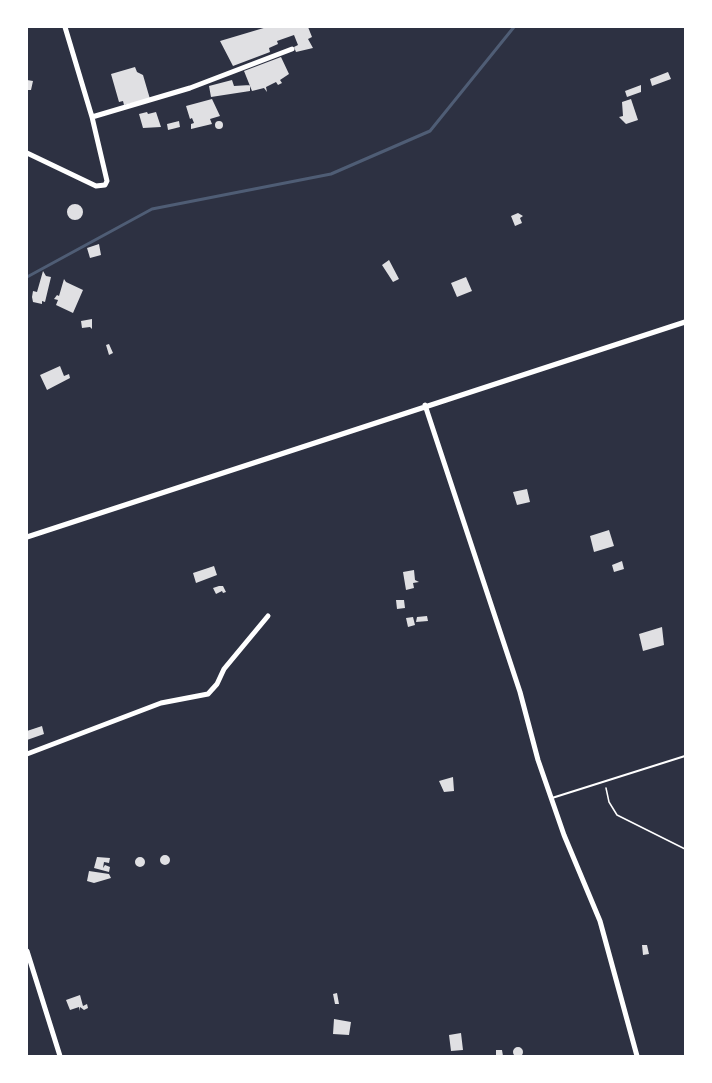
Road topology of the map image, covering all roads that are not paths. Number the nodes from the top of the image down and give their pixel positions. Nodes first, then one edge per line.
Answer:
1 (65, 27) edge
2 (292, 48) dead end
3 (92, 117) junction
4 (27, 153) edge
5 (685, 322) edge
6 (425, 405) junction
7 (27, 537) edge
8 (268, 616) dead end
9 (27, 754) edge
10 (685, 756) edge
11 (552, 798) junction
12 (27, 951) edge
13 (60, 1056) edge
14 (637, 1056) edge

1 - 3 street
2 - 3 street
3 - 4 street
5 - 6 street
6 - 7 street
6 - 11 street
8 - 9 street
10 - 11 lane
11 - 14 street
12 - 13 street

